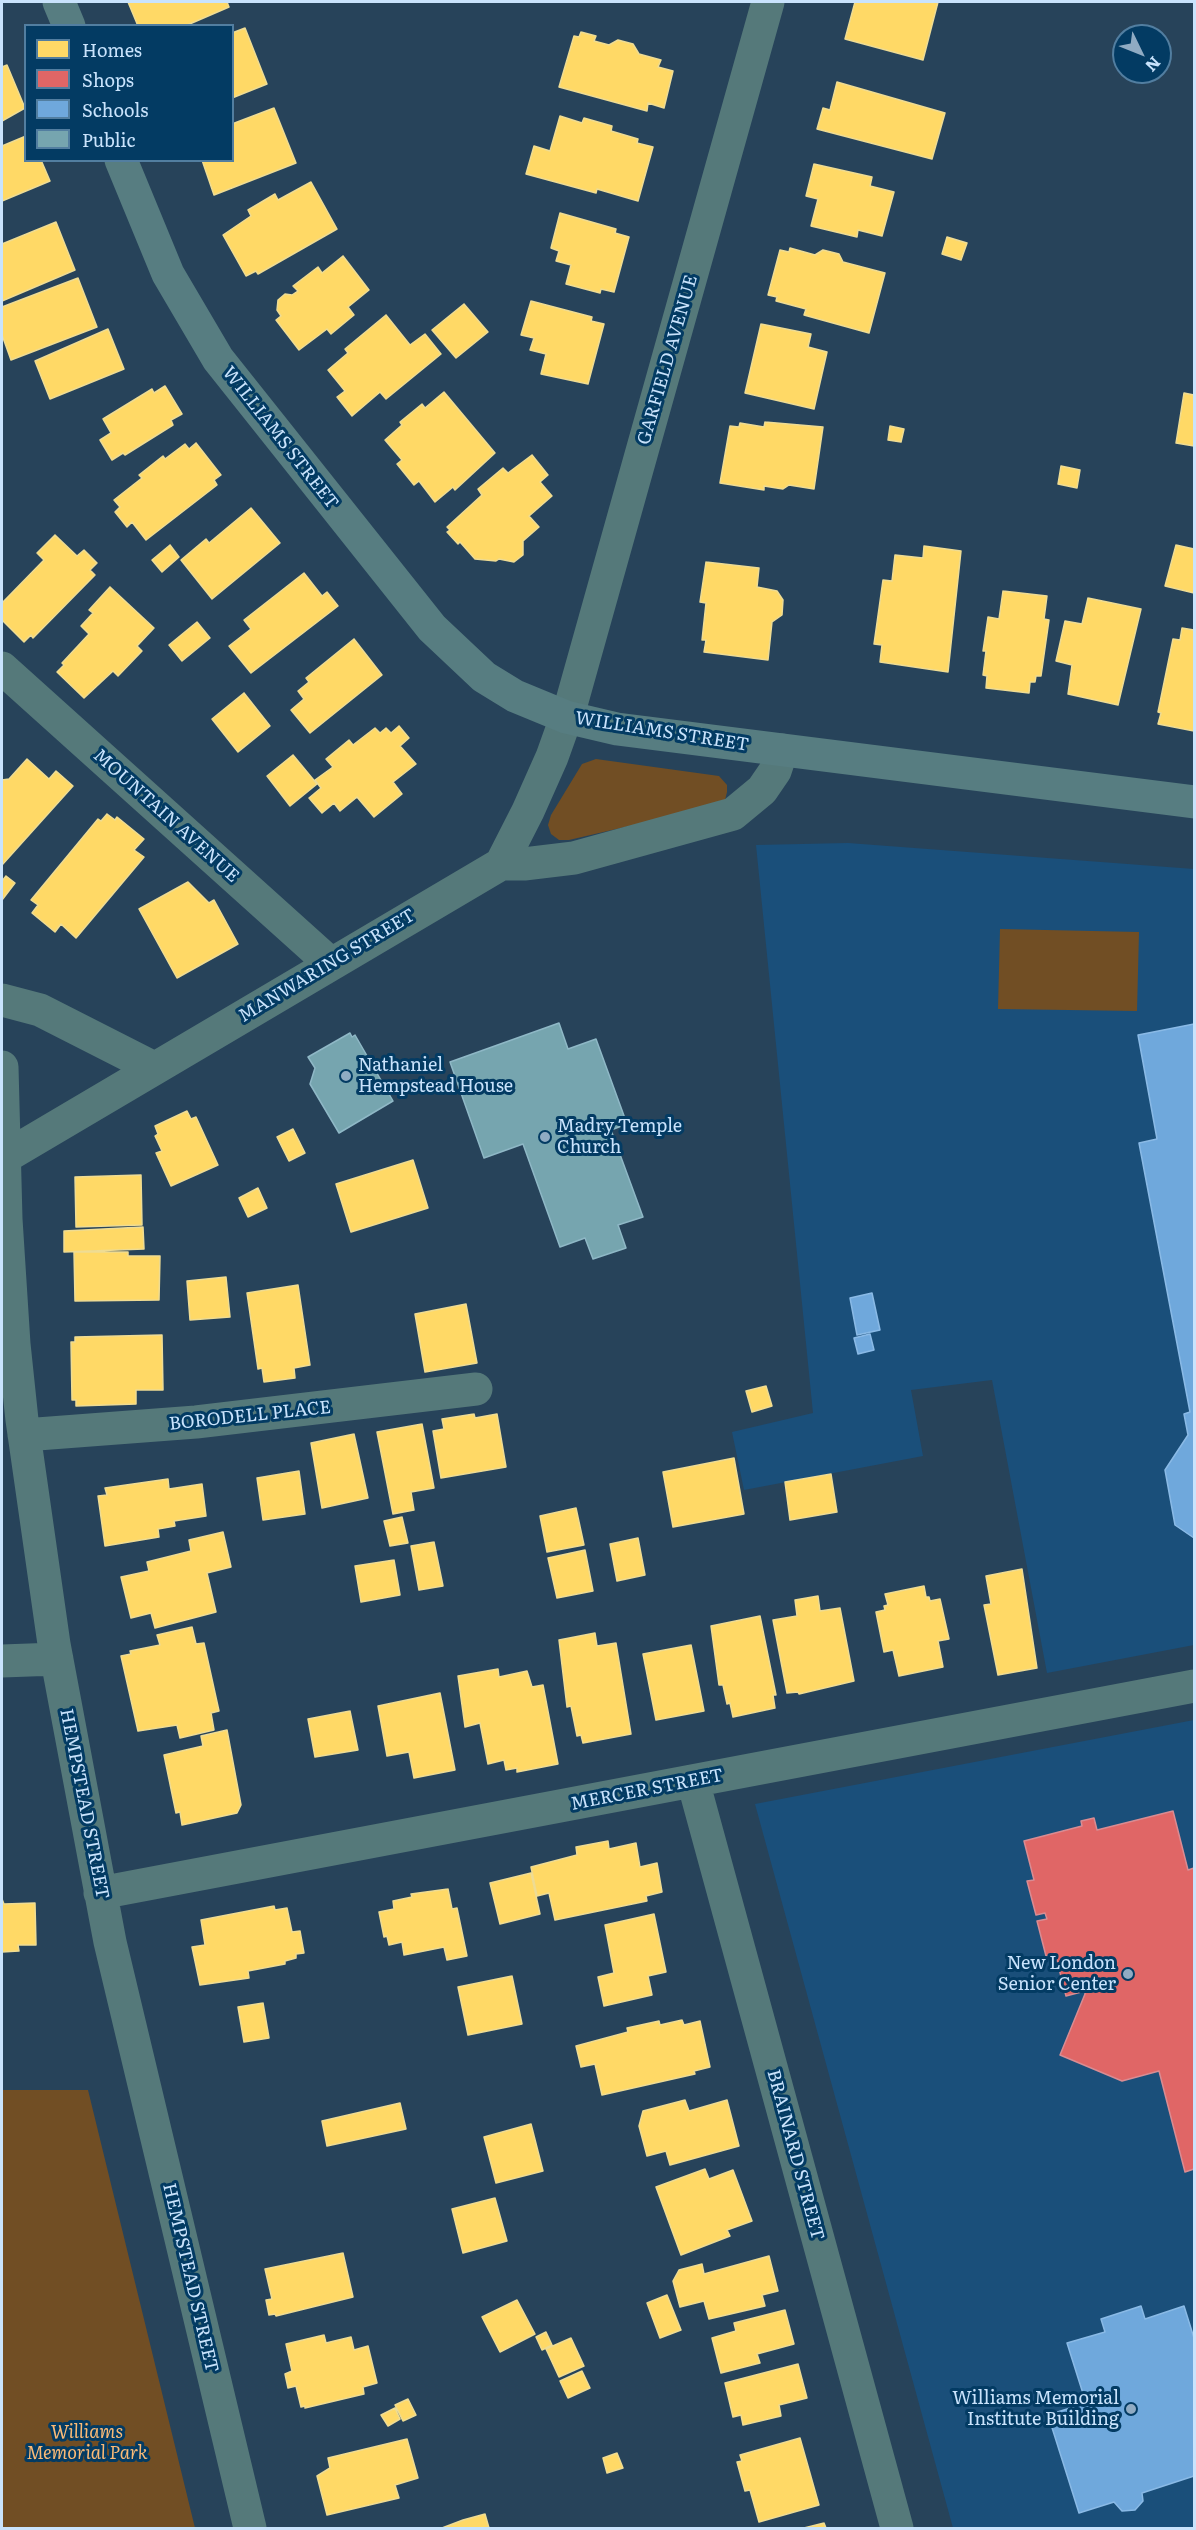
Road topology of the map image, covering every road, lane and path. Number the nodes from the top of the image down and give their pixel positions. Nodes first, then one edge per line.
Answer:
1 (59, 2) edge
2 (768, 2) edge
3 (68, 24) edge
4 (122, 162) edge
5 (2, 668) edge
6 (566, 717) junction
7 (782, 750) junction
8 (1194, 802) edge
9 (501, 864) junction
10 (331, 964) junction
11 (2, 1000) edge
12 (2, 1067) edge
13 (154, 1068) junction
14 (5, 1156) junction
15 (476, 1389) dead end
16 (24, 1435) junction
17 (57, 1659) junction
18 (2, 1661) edge
19 (1194, 1686) edge
20 (693, 1781) junction
21 (100, 1893) junction
22 (250, 2529) edge
23 (897, 2529) edge

1 - 3 street
2 - 6 street, GARFIELD AVENUE
4 - 6 street, WILLIAMS STREET
5 - 10 street, MOUNTAIN AVENUE
6 - 7 street, WILLIAMS STREET
6 - 9 street
7 - 8 street, WILLIAMS STREET
7 - 9 street, MANWARING STREET
9 - 10 street, MANWARING STREET
10 - 13 street, MANWARING STREET
11 - 13 street
12 - 14 street, HEMPSTEAD STREET
13 - 14 street, MANWARING STREET
14 - 16 street, HEMPSTEAD STREET
15 - 16 street, BORODELL PLACE
16 - 17 street, HEMPSTEAD STREET
17 - 18 street
17 - 21 street, HEMPSTEAD STREET
19 - 20 street, MERCER STREET
20 - 21 street, MERCER STREET
20 - 23 street, BRAINARD STREET
21 - 22 street, HEMPSTEAD STREET

